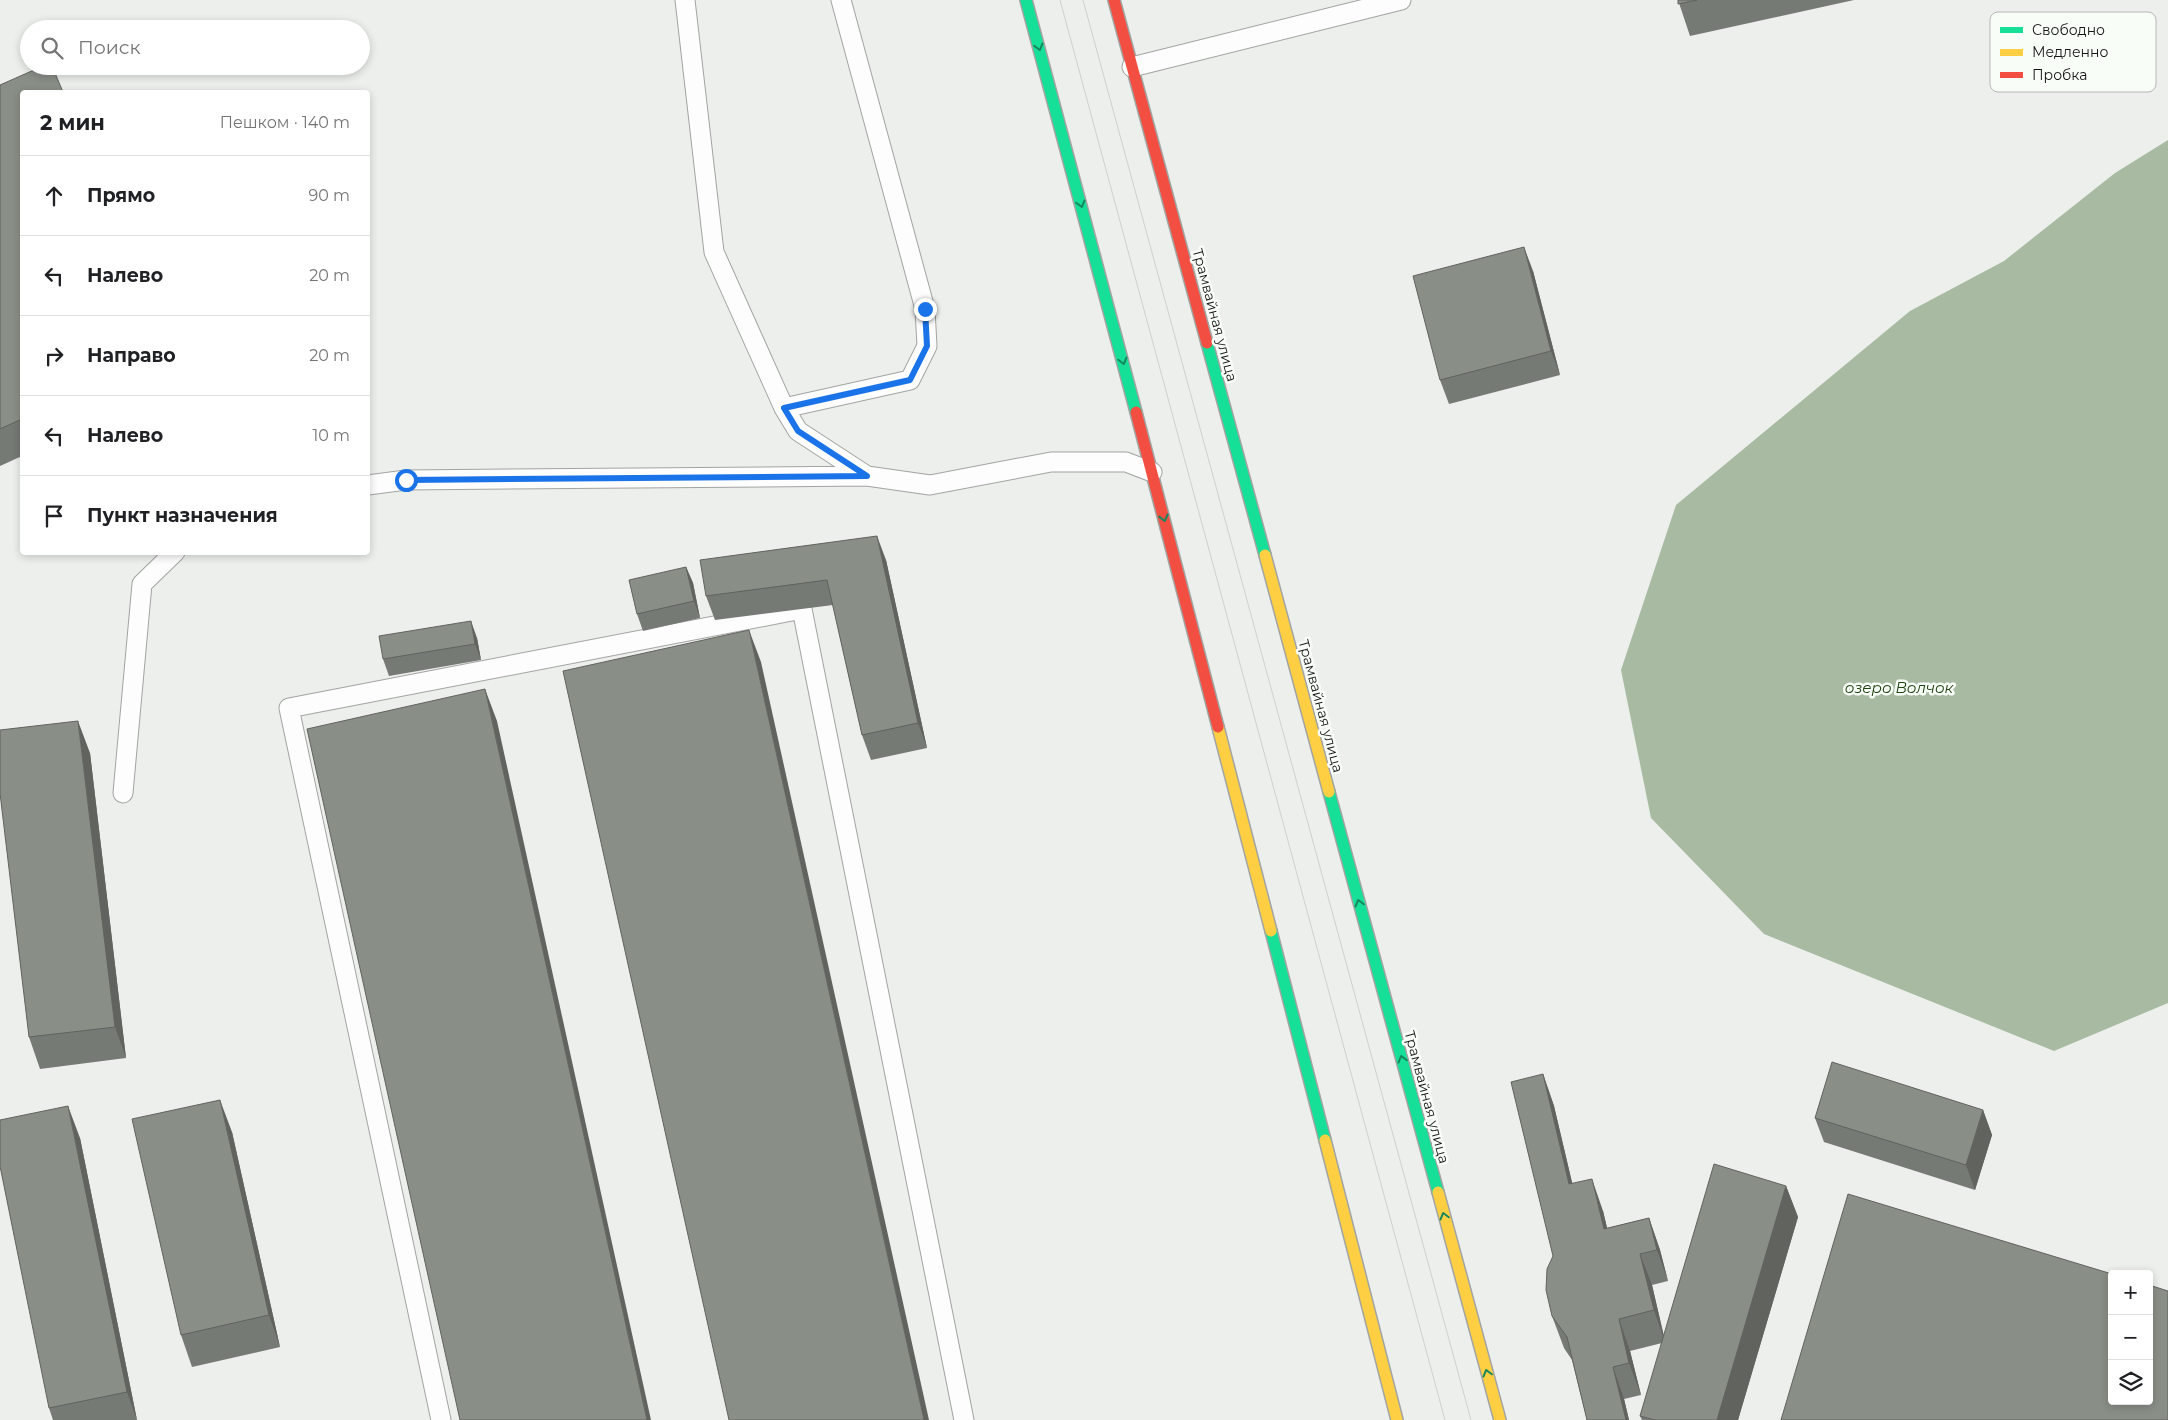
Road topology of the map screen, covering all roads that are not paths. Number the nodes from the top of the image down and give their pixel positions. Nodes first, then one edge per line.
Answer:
1 (685, 0) edge
2 (841, 0) edge
3 (1026, 0) edge
4 (1114, 0) edge
5 (1401, 0) edge
6 (1132, 67) junction
7 (784, 408) junction
8 (1152, 472) junction
9 (867, 476) junction
10 (370, 485) edge
11 (172, 555) edge
12 (123, 793) dead end
13 (441, 1420) edge
14 (964, 1420) edge
15 (1397, 1420) edge
16 (1500, 1420) edge

1 - 7 lane
2 - 7 lane
3 -> 8 main road
4 - 6 main road, Трамвайная улица
5 - 6 lane
16 -> 6 main road, Трамвайная улица
7 - 9 lane
8 - 9 lane
8 -> 15 main road
9 - 10 lane
11 - 12 lane
13 - 14 lane

